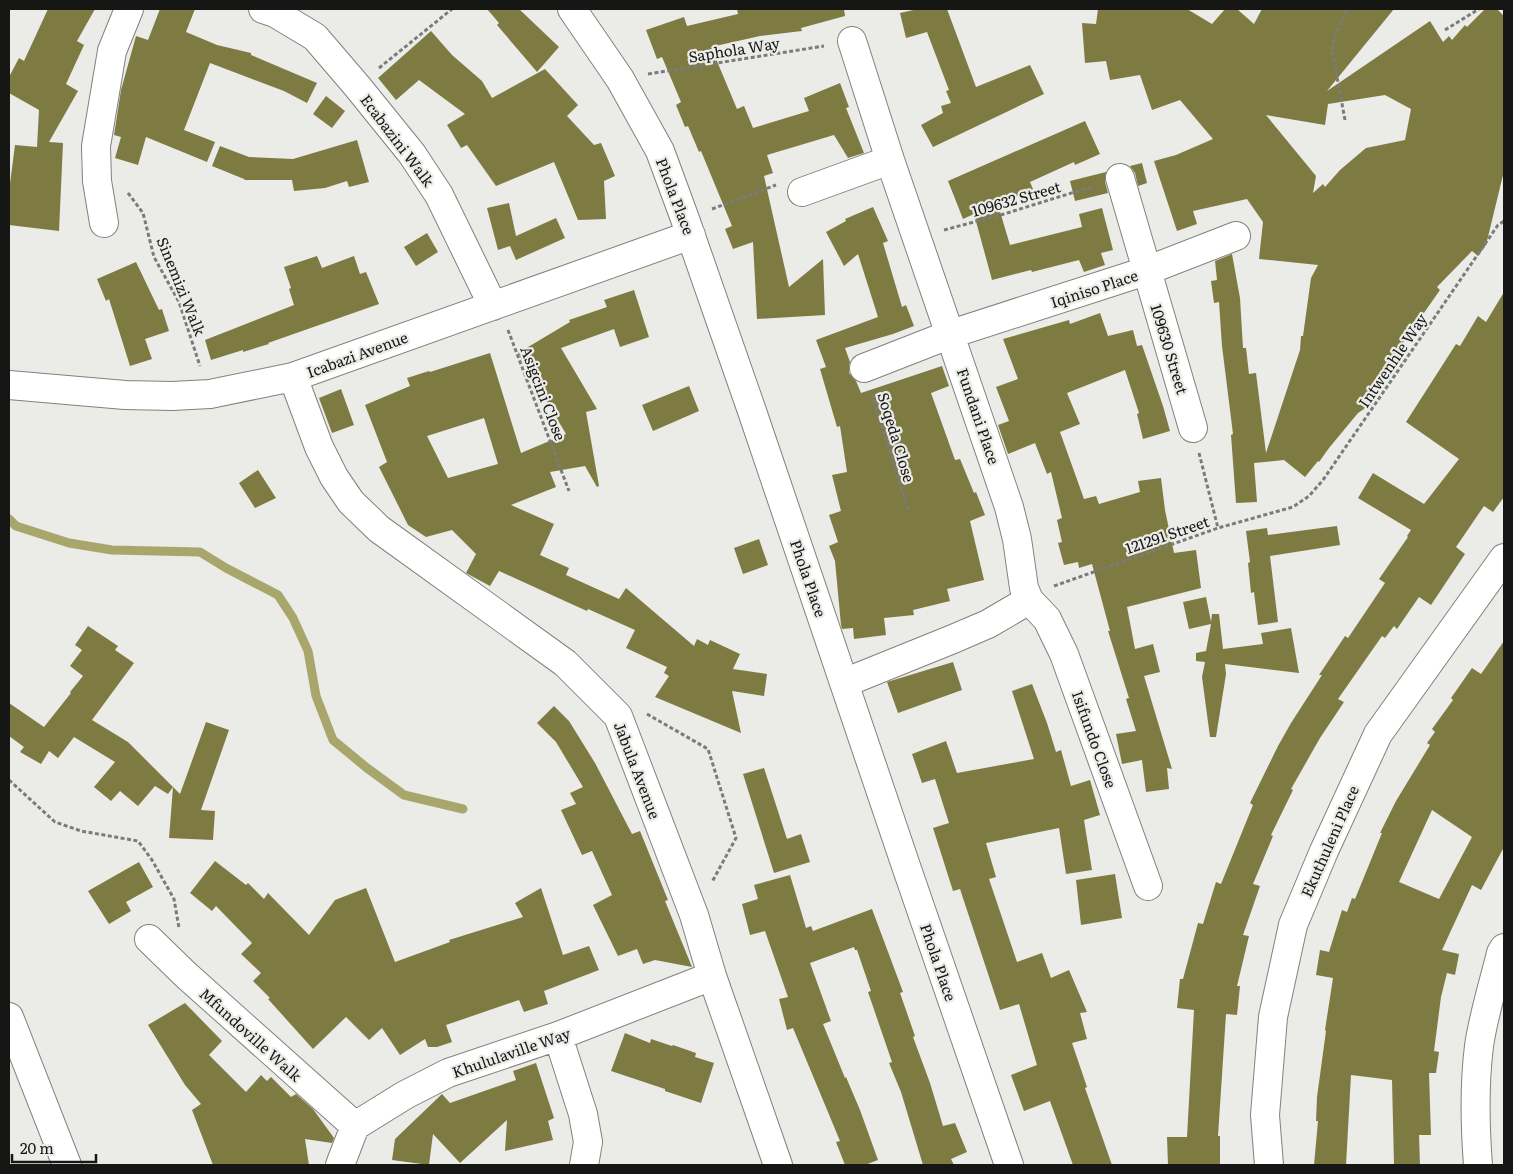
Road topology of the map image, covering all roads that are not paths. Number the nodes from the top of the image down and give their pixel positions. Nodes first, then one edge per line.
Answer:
1 (128, 9) edge
2 (263, 9) edge
3 (572, 9) edge
4 (852, 41) road end
5 (890, 160) junction
6 (1120, 178) road end
7 (802, 192) road end
8 (104, 223) dead end
9 (688, 227) junction
10 (1236, 236) dead end
11 (1146, 271) junction
12 (493, 306) junction
13 (951, 334) junction
14 (864, 368) road end
15 (293, 377) junction
16 (9, 385) edge
17 (1193, 428) road end
18 (1504, 558) edge
19 (1039, 594) junction
20 (844, 683) junction
21 (1148, 886) dead end
22 (149, 939) dead end
23 (1504, 948) edge
24 (712, 976) junction
25 (9, 1017) edge
26 (558, 1036) junction
27 (355, 1126) junction
28 (67, 1165) edge
29 (340, 1165) edge
30 (584, 1165) edge
31 (778, 1165) edge
32 (1009, 1165) edge
33 (1269, 1165) edge
34 (1478, 1165) edge

1 - 8 street
2 - 12 street, Ecabazini Walk
3 - 9 street, Phola Place
4 - 5 street, Fundani Place
5 - 7 street
5 - 13 street, Fundani Place
6 - 11 street, 109630 Street
9 - 12 street, Icabazi Avenue
9 - 20 street, Phola Place
10 - 11 street, Iqiniso Place
11 - 13 street, Iqiniso Place
11 - 17 street, 109630 Street
12 - 15 street, Icabazi Avenue
13 - 14 street, Iqiniso Place
13 - 19 street, Fundani Place
15 - 16 street, Icabazi Avenue
15 - 24 street, Jabula Avenue
18 - 33 street, Ekuthuleni Place
19 - 20 street
19 - 21 street, Isifundo Close
20 - 32 street, Phola Place
22 - 27 street, Mfundoville Walk
23 - 34 street
24 - 26 street, Khululaville Way
24 - 31 street, Jabula Avenue
25 - 28 street
26 - 27 street, Khululaville Way
26 - 30 street
27 - 29 street

